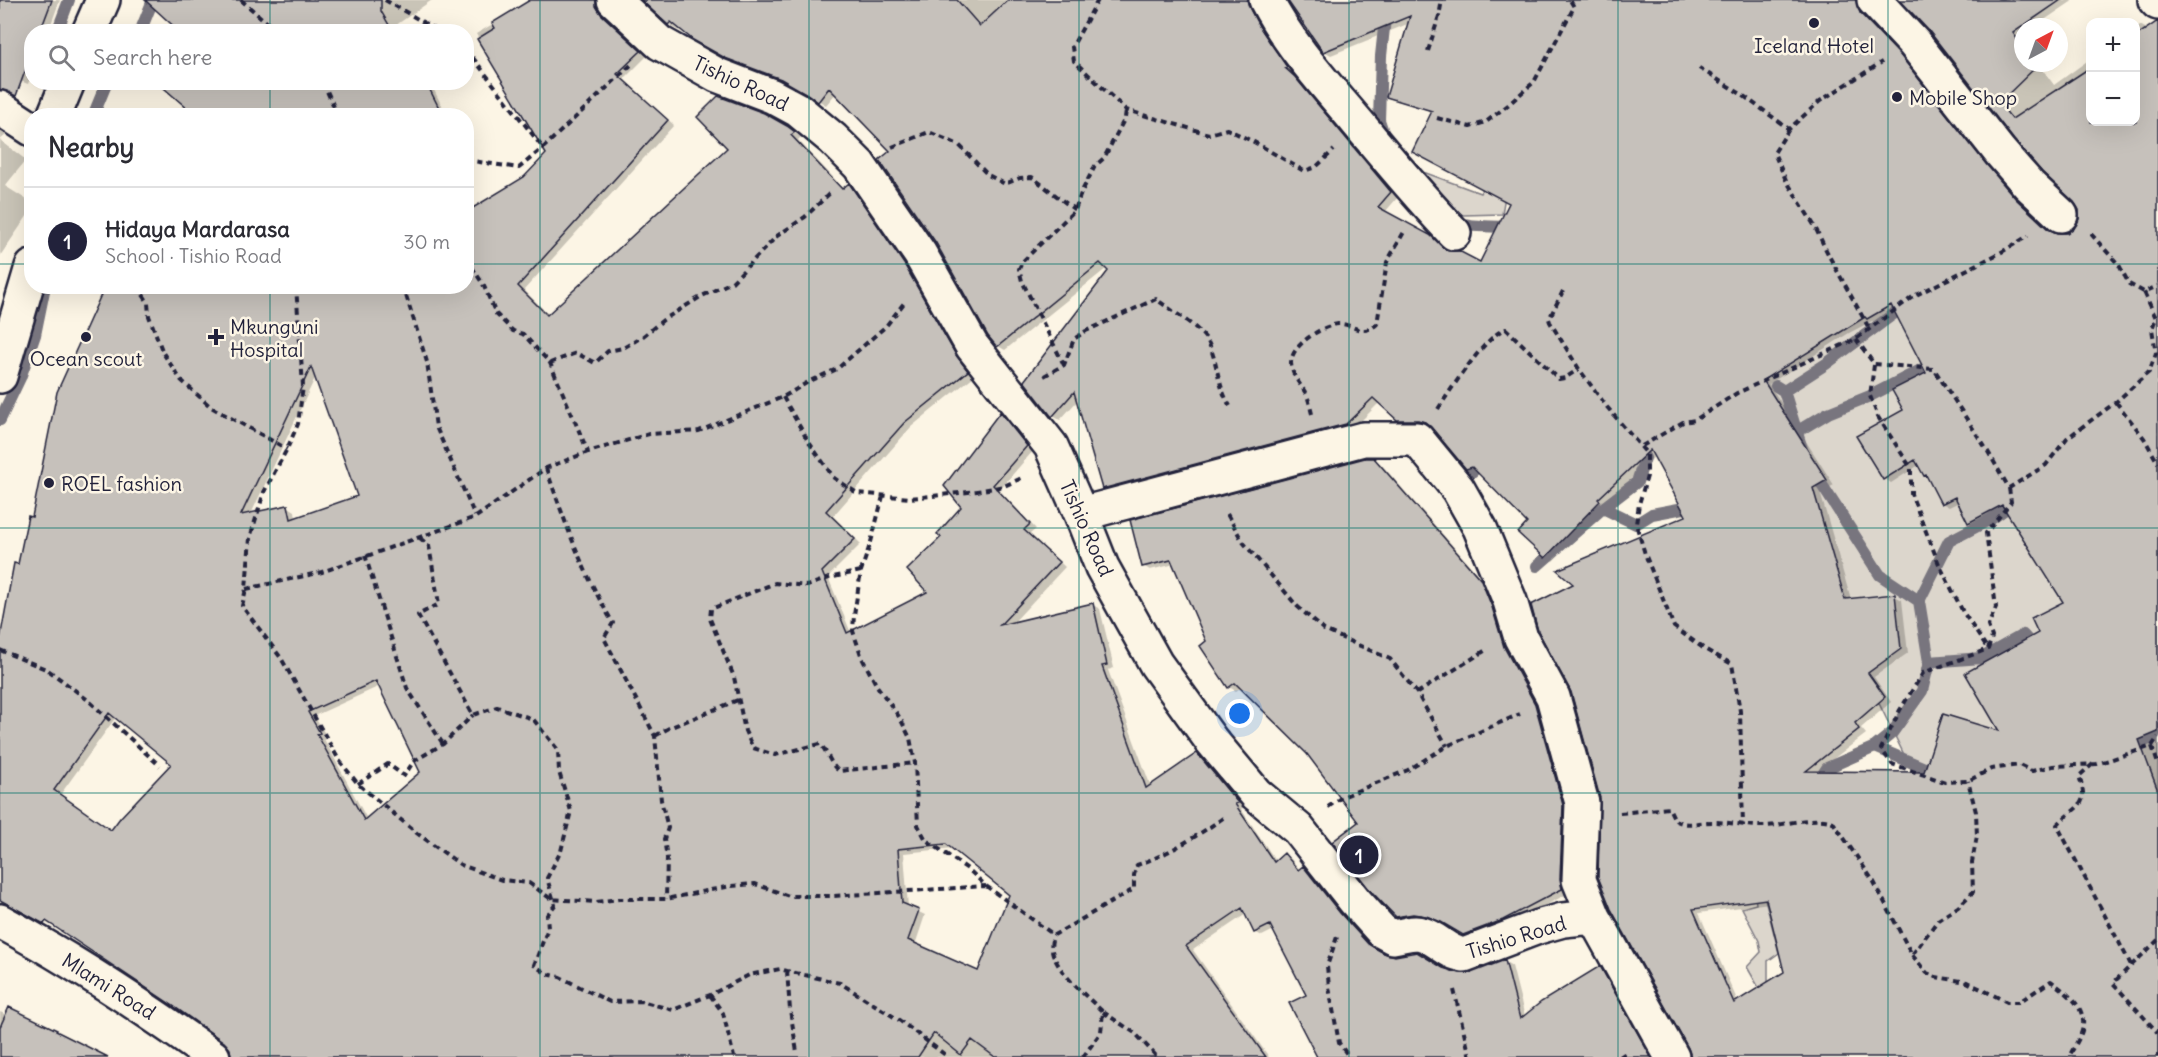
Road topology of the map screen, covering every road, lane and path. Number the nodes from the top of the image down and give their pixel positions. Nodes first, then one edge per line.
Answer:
1 (103, 0) edge
2 (241, 0) edge
3 (385, 0) edge
4 (614, 0) edge
5 (1098, 0) edge
6 (1266, 0) edge
7 (1442, 0) edge
8 (1570, 0) edge
9 (1874, 0) edge
10 (92, 24) edge
11 (269, 24) edge
12 (426, 24) edge
13 (660, 43) junction
14 (1914, 43) junction
15 (1428, 51) dead end
16 (474, 59) edge
17 (1699, 68) dead end
18 (65, 90) edge
19 (327, 90) edge
20 (0, 108) edge
21 (57, 108) edge
22 (334, 108) edge
23 (1126, 110) junction
24 (1437, 118) dead end
25 (24, 124) edge
26 (1360, 125) junction
27 (1789, 129) junction
28 (543, 148) junction
29 (474, 161) edge
30 (859, 165) junction
31 (1422, 200) junction
32 (1075, 210) junction
33 (2061, 215) junction
34 (1454, 233) dead end
35 (474, 270) edge
36 (930, 272) junction
37 (2158, 286) edge
38 (1563, 291) dead end
39 (2144, 292) junction
40 (24, 294) edge
41 (142, 294) edge
42 (297, 294) edge
43 (406, 294) edge
44 (1870, 330) junction
45 (1856, 339) junction
46 (550, 363) junction
47 (1874, 364) junction
48 (1064, 365) junction
49 (1579, 369) junction
50 (0, 376) edge
51 (1008, 393) junction
52 (783, 397) junction
53 (2116, 402) junction
54 (1230, 406) dead end
55 (1417, 439) junction
56 (1051, 446) junction
57 (1642, 446) junction
58 (287, 449) junction
59 (1321, 450) junction
60 (588, 452) junction
61 (2158, 463) edge
62 (546, 468) junction
63 (1208, 479) junction
64 (2009, 488) junction
65 (882, 495) junction
66 (1081, 514) junction
67 (476, 516) junction
68 (420, 538) junction
69 (365, 555) junction
70 (861, 571) junction
71 (246, 589) junction
72 (1521, 638) junction
73 (1988, 649) junction
74 (0, 650) edge
75 (1417, 693) junction
76 (1552, 697) junction
77 (738, 700) junction
78 (473, 715) junction
79 (655, 736) junction
80 (2158, 737) edge
81 (443, 744) junction
82 (1447, 746) junction
83 (2152, 746) junction
84 (915, 763) junction
85 (2093, 764) junction
86 (2158, 764) edge
87 (160, 766) dead end
88 (1968, 781) junction
89 (358, 784) junction
90 (1256, 794) junction
91 (1582, 802) junction
92 (1743, 826) junction
93 (1298, 830) junction
94 (986, 886) junction
95 (551, 899) junction
96 (666, 899) junction
97 (1355, 902) junction
98 (1594, 917) junction
99 (0, 921) edge
100 (1054, 935) junction
101 (2158, 940) edge
102 (1455, 954) junction
103 (1912, 955) junction
104 (2132, 965) junction
105 (787, 970) junction
106 (710, 995) junction
107 (1103, 1012) junction
108 (2158, 1033) edge
109 (797, 1052) dead end
110 (213, 1057) edge
111 (734, 1057) edge
112 (948, 1057) edge
113 (1083, 1057) edge
114 (1157, 1057) edge
115 (1349, 1057) edge
116 (1470, 1057) edge
117 (1672, 1057) edge
118 (2069, 1057) edge

1 - 10 street
2 - 11 path
3 - 12 path
4 - 13 street, Tishio Road
5 - 23 path
6 - 26 street
7 - 15 path
8 - 24 path
9 - 14 street
13 - 28 path
13 - 30 street, Tishio Road
14 - 27 path
14 - 33 street
16 - 28 path
17 - 27 path
18 - 21 street
19 - 22 path
20 - 25 street
23 - 26 path
23 - 32 path
26 - 31 street
27 - 44 path
28 - 29 path
30 - 32 path
30 - 36 street, Tishio Road
30 - 46 path
31 - 34 street
31 - 59 path
32 - 48 path
33 - 39 path
33 - 44 path
35 - 46 path
36 - 51 street, Tishio Road
36 - 52 path
37 - 39 path
38 - 49 path
39 - 53 path
40 - 50 street
41 - 58 path
42 - 58 path
43 - 67 path
44 - 45 path
45 - 47 path
45 - 57 path
46 - 60 path
47 - 64 path
47 - 73 path
48 - 51 path
48 - 54 path
49 - 55 path
49 - 57 path
51 - 56 street, Tishio Road
52 - 60 path
52 - 65 path
53 - 61 path
53 - 64 path
55 - 59 street
55 - 72 street
56 - 65 path
56 - 66 street, Tishio Road
57 - 92 path
58 - 71 path
59 - 63 street
60 - 62 path
62 - 67 path
62 - 79 path
63 - 66 street
63 - 75 path
64 - 73 path
65 - 70 path
66 - 90 street, Tishio Road
67 - 68 path
68 - 69 path
68 - 78 path
69 - 71 path
69 - 81 path
70 - 77 path
70 - 84 path
71 - 89 path
72 - 75 path
72 - 76 street
73 - 88 path
74 - 87 path
75 - 82 path
76 - 82 path
76 - 91 street
77 - 79 path
77 - 84 path
78 - 81 path
78 - 95 path
79 - 96 path
80 - 83 path
81 - 89 path
82 - 93 path
83 - 85 path
83 - 86 path
84 - 94 path
85 - 88 path
85 - 104 path
88 - 103 path
89 - 95 path
90 - 93 street, Tishio Road
90 - 100 path
91 - 92 path
91 - 98 street
92 - 103 path
93 - 97 street, Tishio Road
94 - 96 path
94 - 100 path
95 - 96 path
95 - 106 path
97 - 102 street, Tishio Road
97 - 115 path
98 - 102 street, Tishio Road
98 - 117 street
99 - 110 street, Mlami Road
100 - 107 path
101 - 104 path
102 - 116 path
103 - 118 path
104 - 108 path
105 - 106 path
105 - 109 path
105 - 112 path
106 - 111 path
107 - 113 path
107 - 114 path

